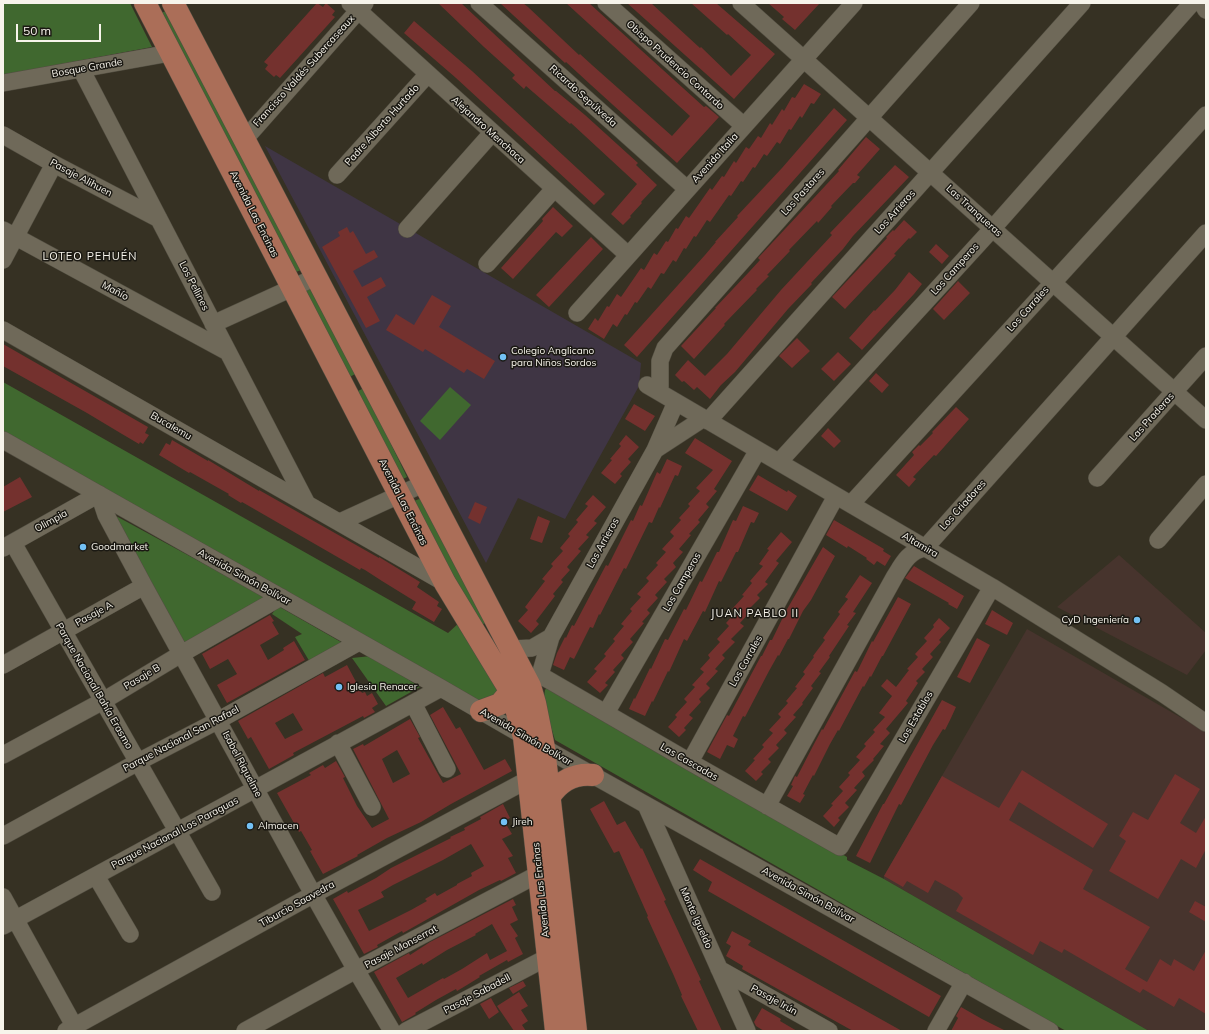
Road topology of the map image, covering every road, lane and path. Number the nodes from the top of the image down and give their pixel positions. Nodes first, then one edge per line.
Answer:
1 (145, 3) edge
2 (173, 3) edge
3 (479, 3) edge
4 (606, 3) edge
5 (741, 3) edge
6 (854, 3) edge
7 (971, 3) edge
8 (1082, 3) edge
9 (1192, 3) edge
10 (1202, 3) edge
11 (358, 6) edge
12 (1206, 10) edge
13 (170, 53) junction
14 (804, 59) junction
15 (81, 69) junction
16 (427, 74) junction
17 (3, 83) edge
18 (1206, 114) edge
19 (869, 118) junction
20 (744, 126) junction
21 (492, 133) junction
22 (3, 134) edge
23 (244, 140) junction
24 (54, 164) junction
25 (930, 173) junction
26 (337, 175) dead end
27 (554, 189) junction
28 (687, 189) junction
29 (159, 219) junction
30 (992, 228) junction
31 (407, 229) dead end
32 (9, 233) edge
33 (1206, 233) edge
34 (628, 255) junction
35 (3, 260) edge
36 (487, 264) dead end
37 (316, 277) junction
38 (1053, 282) junction
39 (292, 288) junction
40 (577, 313) dead end
41 (214, 324) junction
42 (3, 330) edge
43 (1113, 336) junction
44 (228, 352) junction
45 (1206, 356) edge
46 (654, 389) joint
47 (1174, 392) junction
48 (676, 402) junction
49 (706, 419) junction
50 (1206, 420) edge
51 (3, 440) edge
52 (655, 450) junction
53 (758, 450) junction
54 (779, 462) junction
55 (1098, 478) dead end
56 (424, 484) junction
57 (1206, 484) edge
58 (99, 494) junction
59 (400, 495) junction
60 (836, 496) junction
61 (307, 504) junction
62 (851, 504) junction
63 (340, 522) junction
64 (1158, 540) dead end
65 (8, 546) edge
66 (925, 548) junction
67 (445, 583) junction
68 (144, 586) junction
69 (992, 587) junction
70 (281, 597) junction
71 (63, 631) junction
72 (552, 637) junction
73 (359, 642) junction
74 (511, 649) junction
75 (181, 654) junction
76 (3, 665) edge
77 (527, 684) junction
78 (440, 688) junction
79 (103, 701) junction
80 (413, 703) junction
81 (481, 711) junction
82 (1189, 711) junction
83 (606, 713) junction
84 (1206, 715) edge
85 (218, 720) junction
86 (1206, 723) edge
87 (524, 737) junction
88 (338, 743) junction
89 (544, 748) junction
90 (3, 755) edge
91 (138, 762) junction
92 (690, 762) junction
93 (447, 769) dead end
94 (593, 775) junction
95 (529, 779) junction
96 (256, 789) junction
97 (550, 796) junction
98 (646, 805) junction
99 (767, 806) junction
100 (372, 807) dead end
101 (177, 831) junction
102 (3, 836) edge
103 (840, 847) joint
104 (548, 869) junction
105 (96, 876) junction
106 (212, 892) dead end
107 (314, 894) junction
108 (3, 897) edge
109 (9, 923) edge
110 (130, 934) dead end
111 (548, 957) junction
112 (718, 969) junction
113 (356, 970) junction
114 (964, 982) junction
115 (73, 1030) edge
116 (245, 1031) edge
117 (392, 1031) edge
118 (406, 1031) edge
119 (556, 1031) edge
120 (576, 1031) edge
121 (746, 1031) edge
122 (830, 1031) edge
123 (936, 1031) edge
124 (1050, 1031) edge

1 - 13 main road, Avenida Las Encinas
2 - 23 main road, Avenida Las Encinas
3 - 28 street, Ricardo Sepúlveda
4 - 20 street, Obispo Prudencio Contardo
5 - 14 street, Las Tranqueras
6 - 14 street, Avenida Italia
7 - 19 street, Los Pastores
8 - 25 street, Los Arrieros
9 - 30 street, Los Camperos
10 - 12 street
11 - 16 street, Alejandro Menchaca
11 - 23 street, Francisco Valdés Subercaseaux
13 - 15 street, Bosque Grande
13 - 39 main road, Avenida Las Encinas
14 - 19 street, Las Tranqueras
14 - 20 street, Avenida Italia
15 - 17 street, Bosque Grande
15 - 29 street, Los Pellines
16 - 21 street, Alejandro Menchaca
16 - 26 street, Padre Alberto Hurtado
18 - 38 street, Los Corrales
19 - 25 street, Las Tranqueras
19 - 46 street, Los Pastores
20 - 28 street, Avenida Italia
21 - 27 street, Alejandro Menchaca
21 - 31 street
22 - 24 street, Pasaje Alihuen
23 - 37 main road, Avenida Las Encinas
24 - 29 street, Pasaje Alihuen
24 - 32 street
25 - 30 street, Las Tranqueras
25 - 49 street, Los Arrieros
27 - 34 street, Alejandro Menchaca
27 - 36 street
28 - 34 street, Avenida Italia
29 - 41 street, Los Pellines
30 - 38 street, Las Tranqueras
30 - 54 street, Los Camperos
32 - 35 street
32 - 44 street, Mañío
33 - 43 street, Los Criadores
34 - 40 street, Avenida Italia
37 - 39 street
37 - 56 main road, Avenida Las Encinas
38 - 43 street, Las Tranqueras
38 - 62 street, Los Corrales
39 - 41 street
39 - 59 main road, Avenida Las Encinas
41 - 44 street, Los Pellines
42 - 61 street, Bucalemu
43 - 47 street, Las Tranqueras
43 - 66 street, Los Criadores
44 - 61 street, Los Pellines
45 - 47 street, Las Praderas
46 - 48 street, Altamira
47 - 50 street, Las Tranqueras
47 - 55 street, Las Praderas
48 - 49 street, Altamira
48 - 52 street, Los Arrieros
49 - 52 street, Los Arrieros
49 - 53 street, Altamira
51 - 58 street, Avenida Simón Bolívar
52 - 72 street, Los Arrieros
53 - 54 street, Altamira
53 - 83 street, Los Camperos
54 - 60 street, Altamira
56 - 59 street
56 - 74 main road, Avenida Las Encinas
57 - 64 street
58 - 65 street, Olimpia
58 - 68 street, Isabel Riquelme
58 - 70 street, Avenida Simón Bolívar
59 - 63 street
59 - 67 main road, Avenida Las Encinas
60 - 62 street, Altamira
60 - 92 street, Los Corrales
61 - 63 street, Bucalemu
62 - 66 street, Altamira
63 - 67 street, Bucalemu
65 - 71 street, Parque Nacional Bahía Erasmo
66 - 69 street, Altamira
66 - 99 street, Los Criadores
67 - 77 main road, Avenida Las Encinas
68 - 71 street, Pasaje A
68 - 75 street, Isabel Riquelme
69 - 82 street, Altamira
69 - 103 street, Los Establos
70 - 73 street, Avenida Simón Bolívar
70 - 75 street, Pasaje B
71 - 76 street, Pasaje A
71 - 79 street, Parque Nacional Bahía Erasmo
72 - 74 street
72 - 77 street, Los Arrieros
73 - 78 street, Avenida Simón Bolívar
73 - 85 street, Parque Nacional San Rafael
74 - 77 main road, Avenida Las Encinas
75 - 79 street, Pasaje B
75 - 85 street, Isabel Riquelme
77 - 81 main road
77 - 83 street, Las Cascadas
77 - 87 main road, Avenida Las Encinas
77 - 89 main road, Avenida Las Encinas
78 - 80 street, Parque Nacional Los Paraguas
78 - 81 street, Avenida Simón Bolívar
79 - 90 street, Pasaje B
79 - 91 street, Parque Nacional Bahía Erasmo
80 - 88 street, Parque Nacional Los Paraguas
80 - 93 street
81 - 87 street, Avenida Simón Bolívar
82 - 84 street, Altamira
82 - 86 street, Altamira
83 - 92 street, Las Cascadas
85 - 91 street, Parque Nacional San Rafael
85 - 96 street, Isabel Riquelme
87 - 89 street, Avenida Simón Bolívar
87 - 95 main road, Avenida Las Encinas
88 - 96 street, Parque Nacional Los Paraguas
88 - 100 street
89 - 94 street, Avenida Simón Bolívar
89 - 97 main road, Avenida Las Encinas
91 - 101 street, Parque Nacional Bahía Erasmo
91 - 102 street, Parque Nacional San Rafael
92 - 99 street, Las Cascadas
94 - 97 main road
94 - 98 street, Avenida Simón Bolívar
95 - 104 main road, Avenida Las Encinas
95 - 107 street, Tiburcio Saavedra
96 - 101 street, Parque Nacional Los Paraguas
96 - 107 street, Isabel Riquelme
97 - 104 main road, Avenida Las Encinas
98 - 112 street, Monte Igueldo
98 - 114 street, Avenida Simón Bolívar
99 - 103 street, Las Cascadas
101 - 105 street, Parque Nacional Los Paraguas
101 - 106 street, Parque Nacional Bahía Erasmo
104 - 111 main road, Avenida Las Encinas
104 - 113 street, Pasaje Monserrat
104 - 120 main road, Avenida Las Encinas
105 - 109 street, Parque Nacional Los Paraguas
105 - 110 street
107 - 113 street, Isabel Riquelme
107 - 115 street, Tiburcio Saavedra
108 - 109 street
109 - 115 street
111 - 118 street, Pasaje Sabadell
111 - 119 main road, Avenida Las Encinas
112 - 121 street, Monte Igueldo
112 - 122 street, Pasaje Irún
113 - 116 street, Pasaje Monserrat
113 - 117 street, Isabel Riquelme
114 - 123 street
114 - 124 street, Avenida Simón Bolívar

